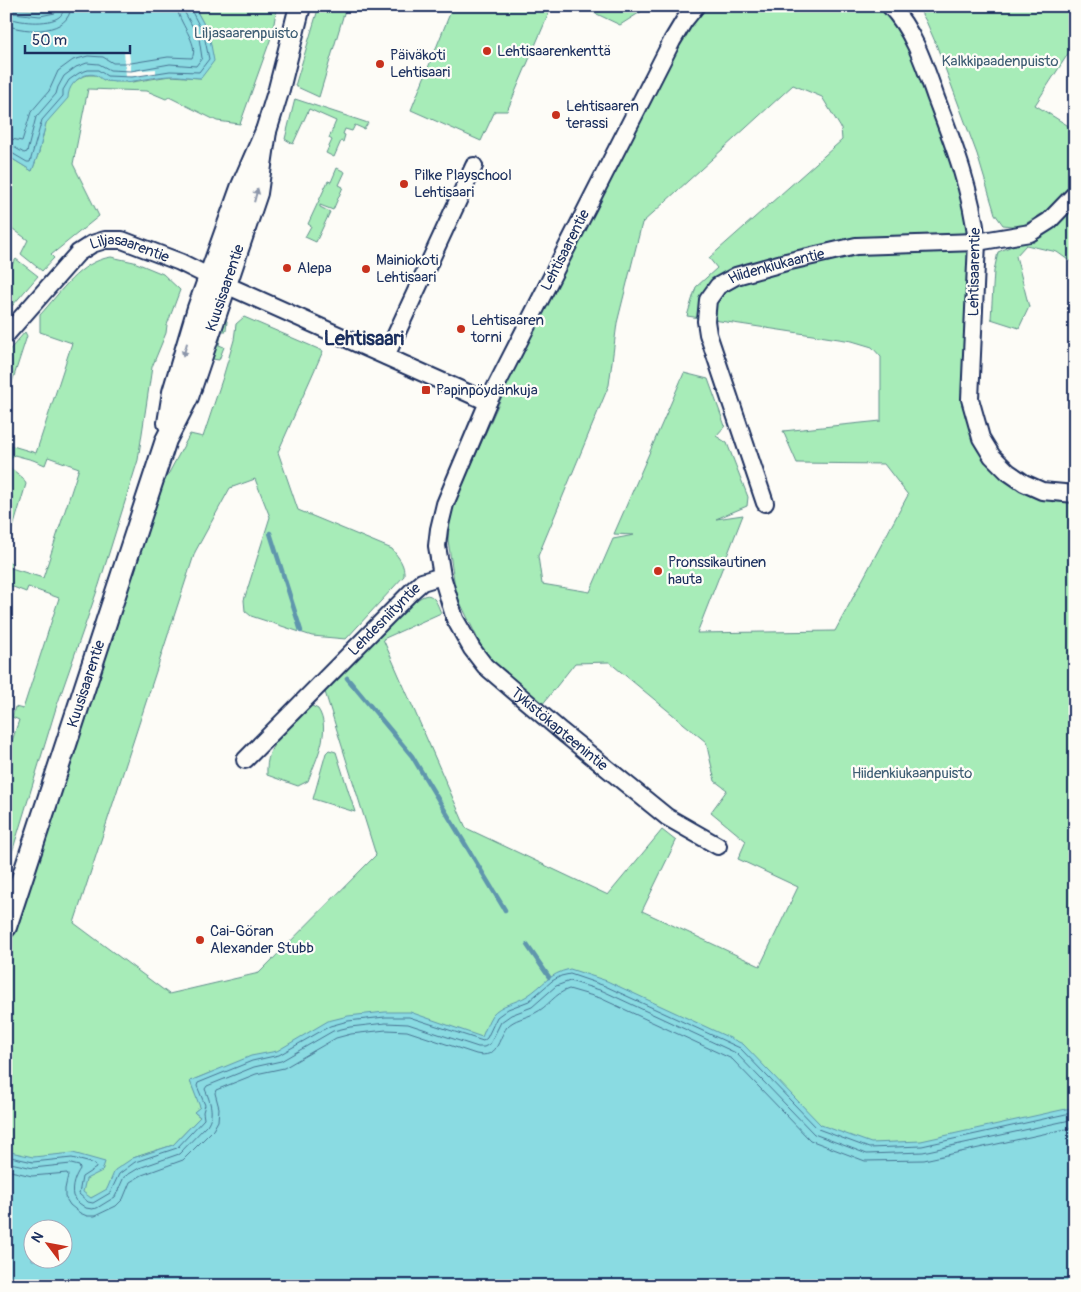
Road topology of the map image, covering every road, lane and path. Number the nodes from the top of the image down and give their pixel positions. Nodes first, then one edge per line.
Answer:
1 (300, 6) edge
2 (696, 6) edge
3 (890, 6) edge
4 (474, 166) dead end
5 (1075, 194) edge
6 (977, 242) junction
7 (218, 280) junction
8 (6, 335) edge
9 (386, 356) junction
10 (488, 402) junction
11 (1075, 494) edge
12 (765, 503) dead end
13 (442, 576) junction
14 (245, 760) dead end
15 (718, 846) dead end
16 (6, 927) edge

1 - 7 main road, Kuusisaarentie
2 - 10 street, Lehtisaarentie
3 - 6 street, Lehtisaarentie
4 - 9 street
5 - 6 street, Hiidenkiukaantie
6 - 11 street, Lehtisaarentie
6 - 12 street, Hiidenkiukaantie
7 - 8 street, Liljasaarentie
7 - 9 street
7 - 16 main road, Kuusisaarentie
9 - 10 street
10 - 13 street
13 - 14 street, Lehdesniityntie
13 - 15 street, Tykistökapteenintie

